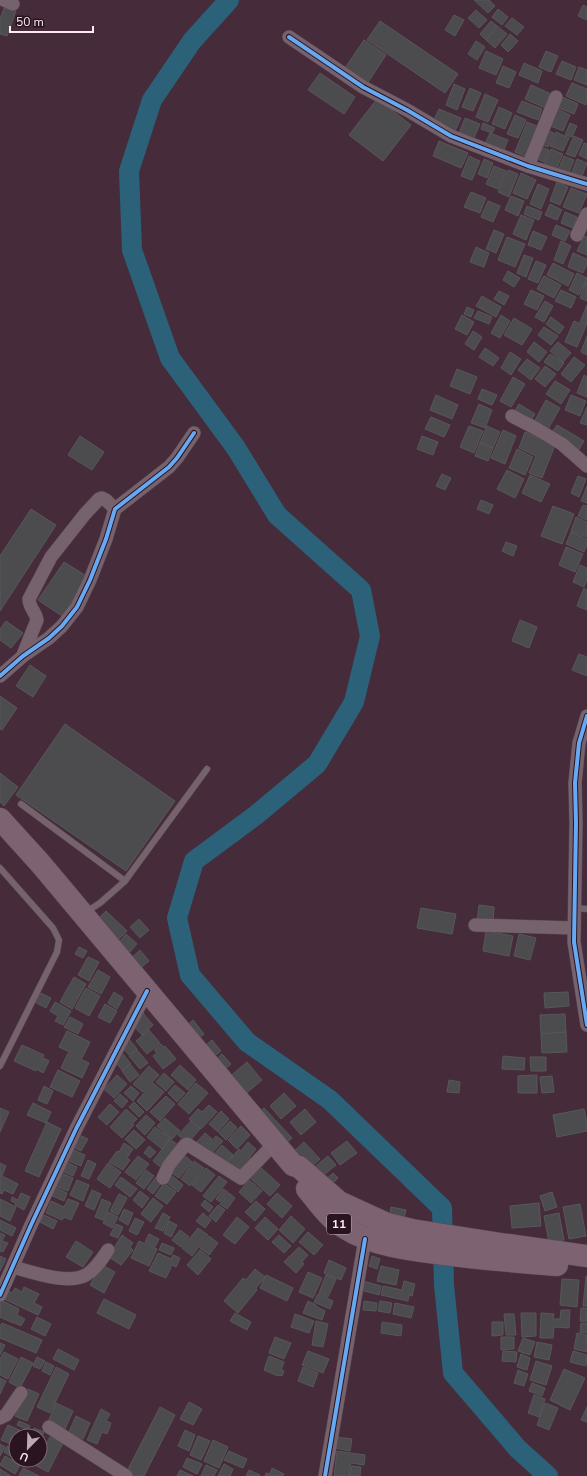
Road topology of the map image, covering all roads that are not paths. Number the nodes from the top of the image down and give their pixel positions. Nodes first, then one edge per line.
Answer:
1 (289, 37) dead end
2 (556, 97) dead end
3 (528, 166) junction
4 (587, 184) edge
5 (587, 214) edge
6 (577, 235) dead end
7 (512, 416) dead end
8 (194, 433) dead end
9 (587, 466) edge
10 (115, 509) junction
11 (23, 656) junction
12 (0, 676) edge
13 (587, 716) edge
14 (208, 769) dead end
15 (21, 804) dead end
16 (0, 819) edge
17 (0, 868) edge
18 (125, 881) junction
19 (581, 908) edge
20 (82, 915) junction
21 (475, 925) dead end
22 (574, 928) junction
23 (147, 991) junction
24 (587, 1025) edge
25 (0, 1066) edge
26 (275, 1143) junction
27 (293, 1165) junction
28 (163, 1178) dead end
29 (365, 1239) junction
30 (411, 1240) junction
31 (108, 1250) dead end
32 (498, 1252) junction
33 (587, 1256) edge
34 (13, 1267) junction
35 (587, 1267) edge
36 (2, 1287) edge
37 (21, 1393) dead end
38 (0, 1418) edge
39 (50, 1427) dead end
40 (126, 1476) edge
41 (325, 1476) edge

1 - 3 street
2 - 3 street
3 - 4 street
5 - 6 street
7 - 9 street
8 - 10 street
10 - 11 street
10 - 11 street
11 - 12 street
13 - 19 street
14 - 18 lane
15 - 18 lane
16 - 20 highway, 11
17 - 25 lane
18 - 20 lane
19 - 22 street
20 - 23 highway, 11
21 - 22 street
22 - 24 street
23 - 26 highway, 11
23 - 34 street
26 - 27 highway, 11
26 - 28 street
27 - 29 highway, 11
27 - 30 highway, 11
29 - 30 highway, 11
29 - 41 street
30 - 32 highway, 11
31 - 34 street
32 - 33 highway, 11
32 - 35 highway, 11
34 - 36 street
37 - 38 street
39 - 40 street

